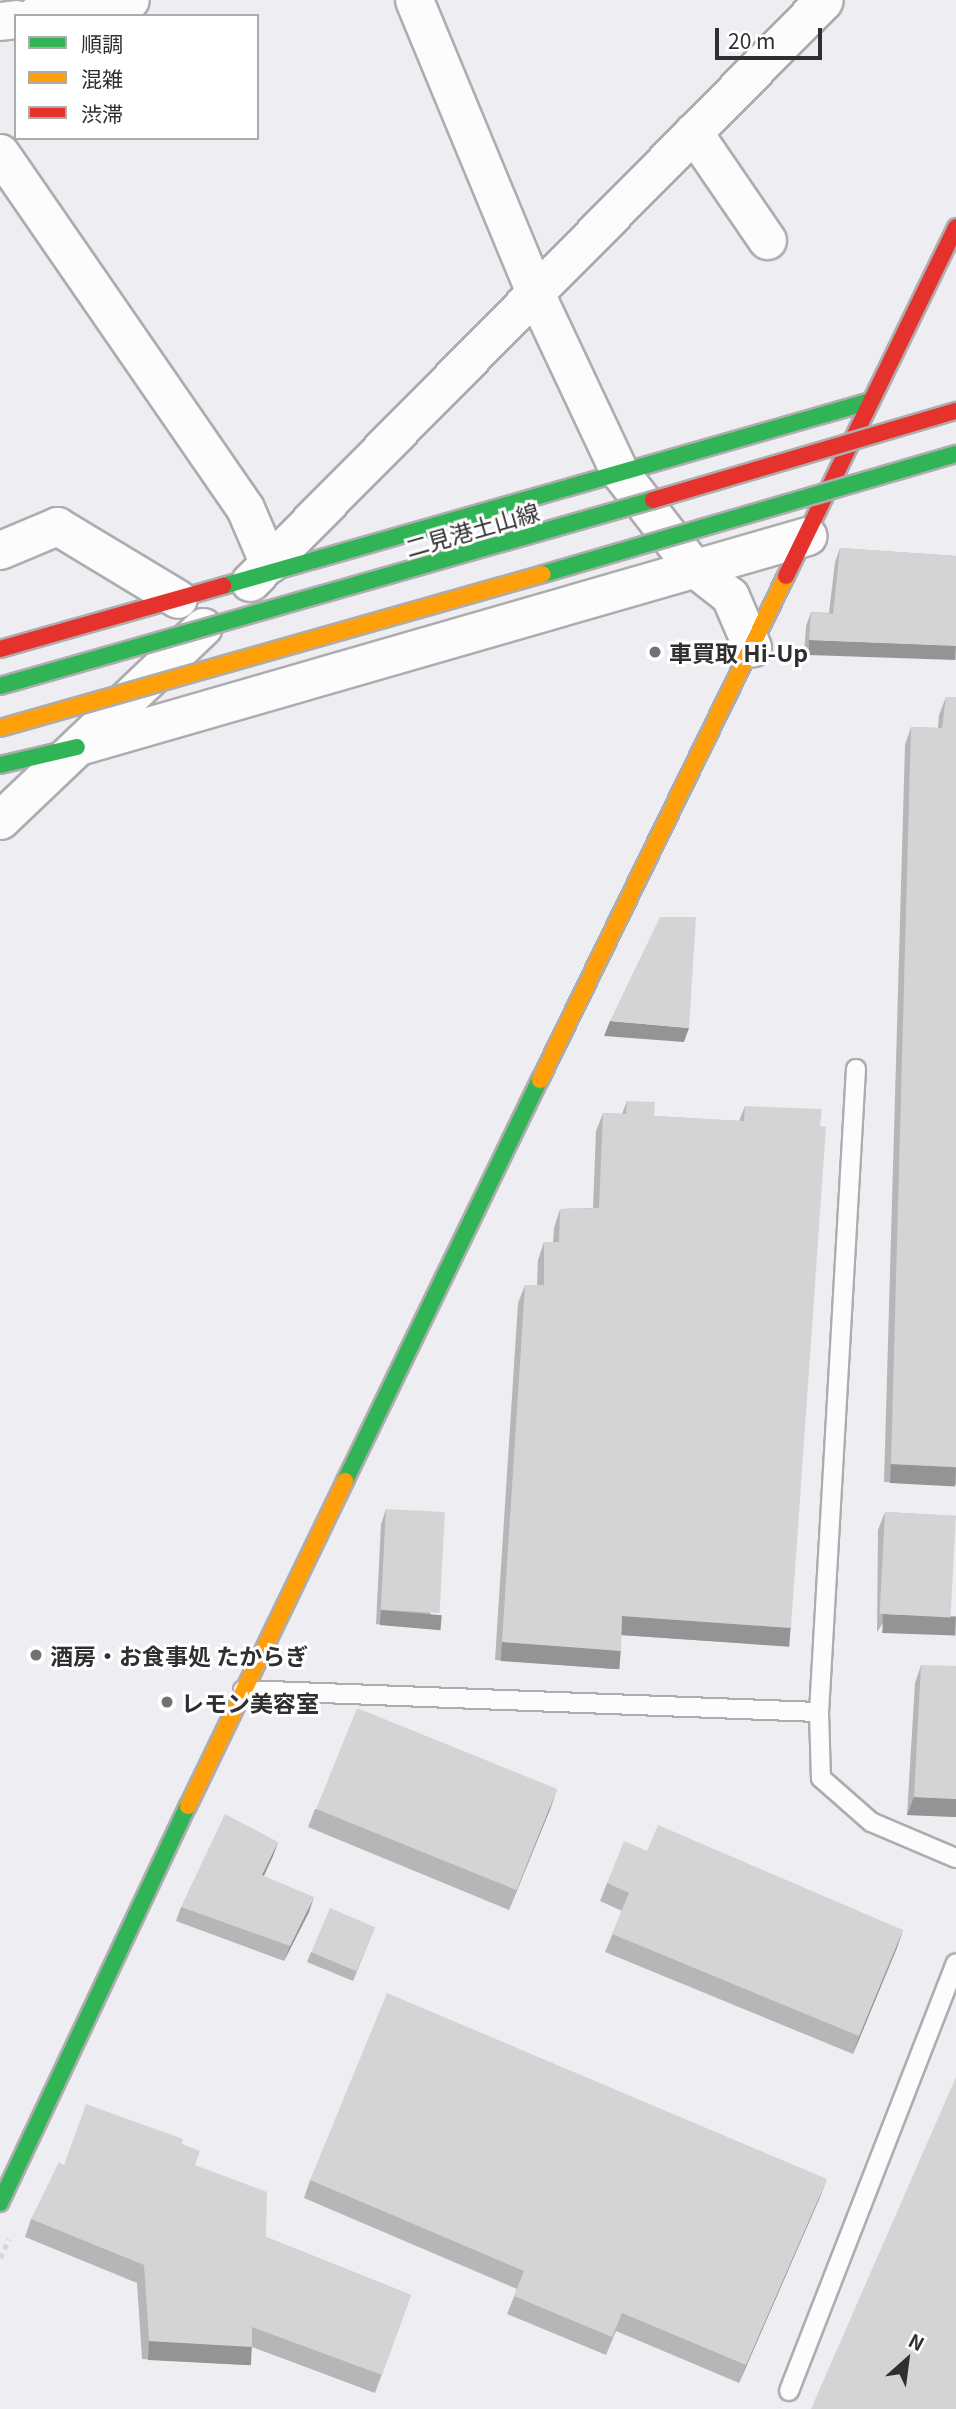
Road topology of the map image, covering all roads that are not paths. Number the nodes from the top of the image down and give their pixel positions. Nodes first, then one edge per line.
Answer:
1 (130, 0) edge
2 (414, 0) edge
3 (824, 0) edge
4 (46, 14) edge
5 (693, 132) junction
6 (0, 153) edge
7 (956, 227) edge
8 (767, 240) dead end
9 (536, 295) junction
10 (871, 401) junction
11 (956, 411) edge
12 (956, 454) edge
13 (619, 471) junction
14 (807, 536) junction
15 (0, 550) edge
16 (693, 567) junction
17 (262, 571) junction
18 (178, 599) junction
19 (752, 647) junction
20 (0, 649) edge
21 (0, 686) edge
22 (0, 728) edge
23 (77, 747) junction
24 (0, 765) edge
25 (0, 820) edge
26 (856, 1069) dead end
27 (243, 1690) junction
28 (819, 1712) junction
29 (956, 1858) edge
30 (956, 1963) edge
31 (0, 2203) edge
32 (789, 2391) dead end

1 - 4 street
2 - 9 street
3 - 5 street
5 - 8 street
5 - 9 street
6 - 17 street
7 - 10 main road
9 - 13 street
9 - 17 street
10 - 13 main road
10 - 14 main road
11 - 21 main road, 二見港土山線, bridge
12 - 22 main road, bridge
13 - 16 street
13 - 17 main road
14 - 16 street
14 - 19 main road
15 - 18 street
16 - 19 street
16 - 23 street
17 - 18 main road
17 - 23 street
18 - 20 main road
19 - 27 main road
23 - 24 main road
23 - 25 street
26 - 28 lane
27 - 28 lane
27 - 31 main road
28 - 29 lane
30 - 32 lane

